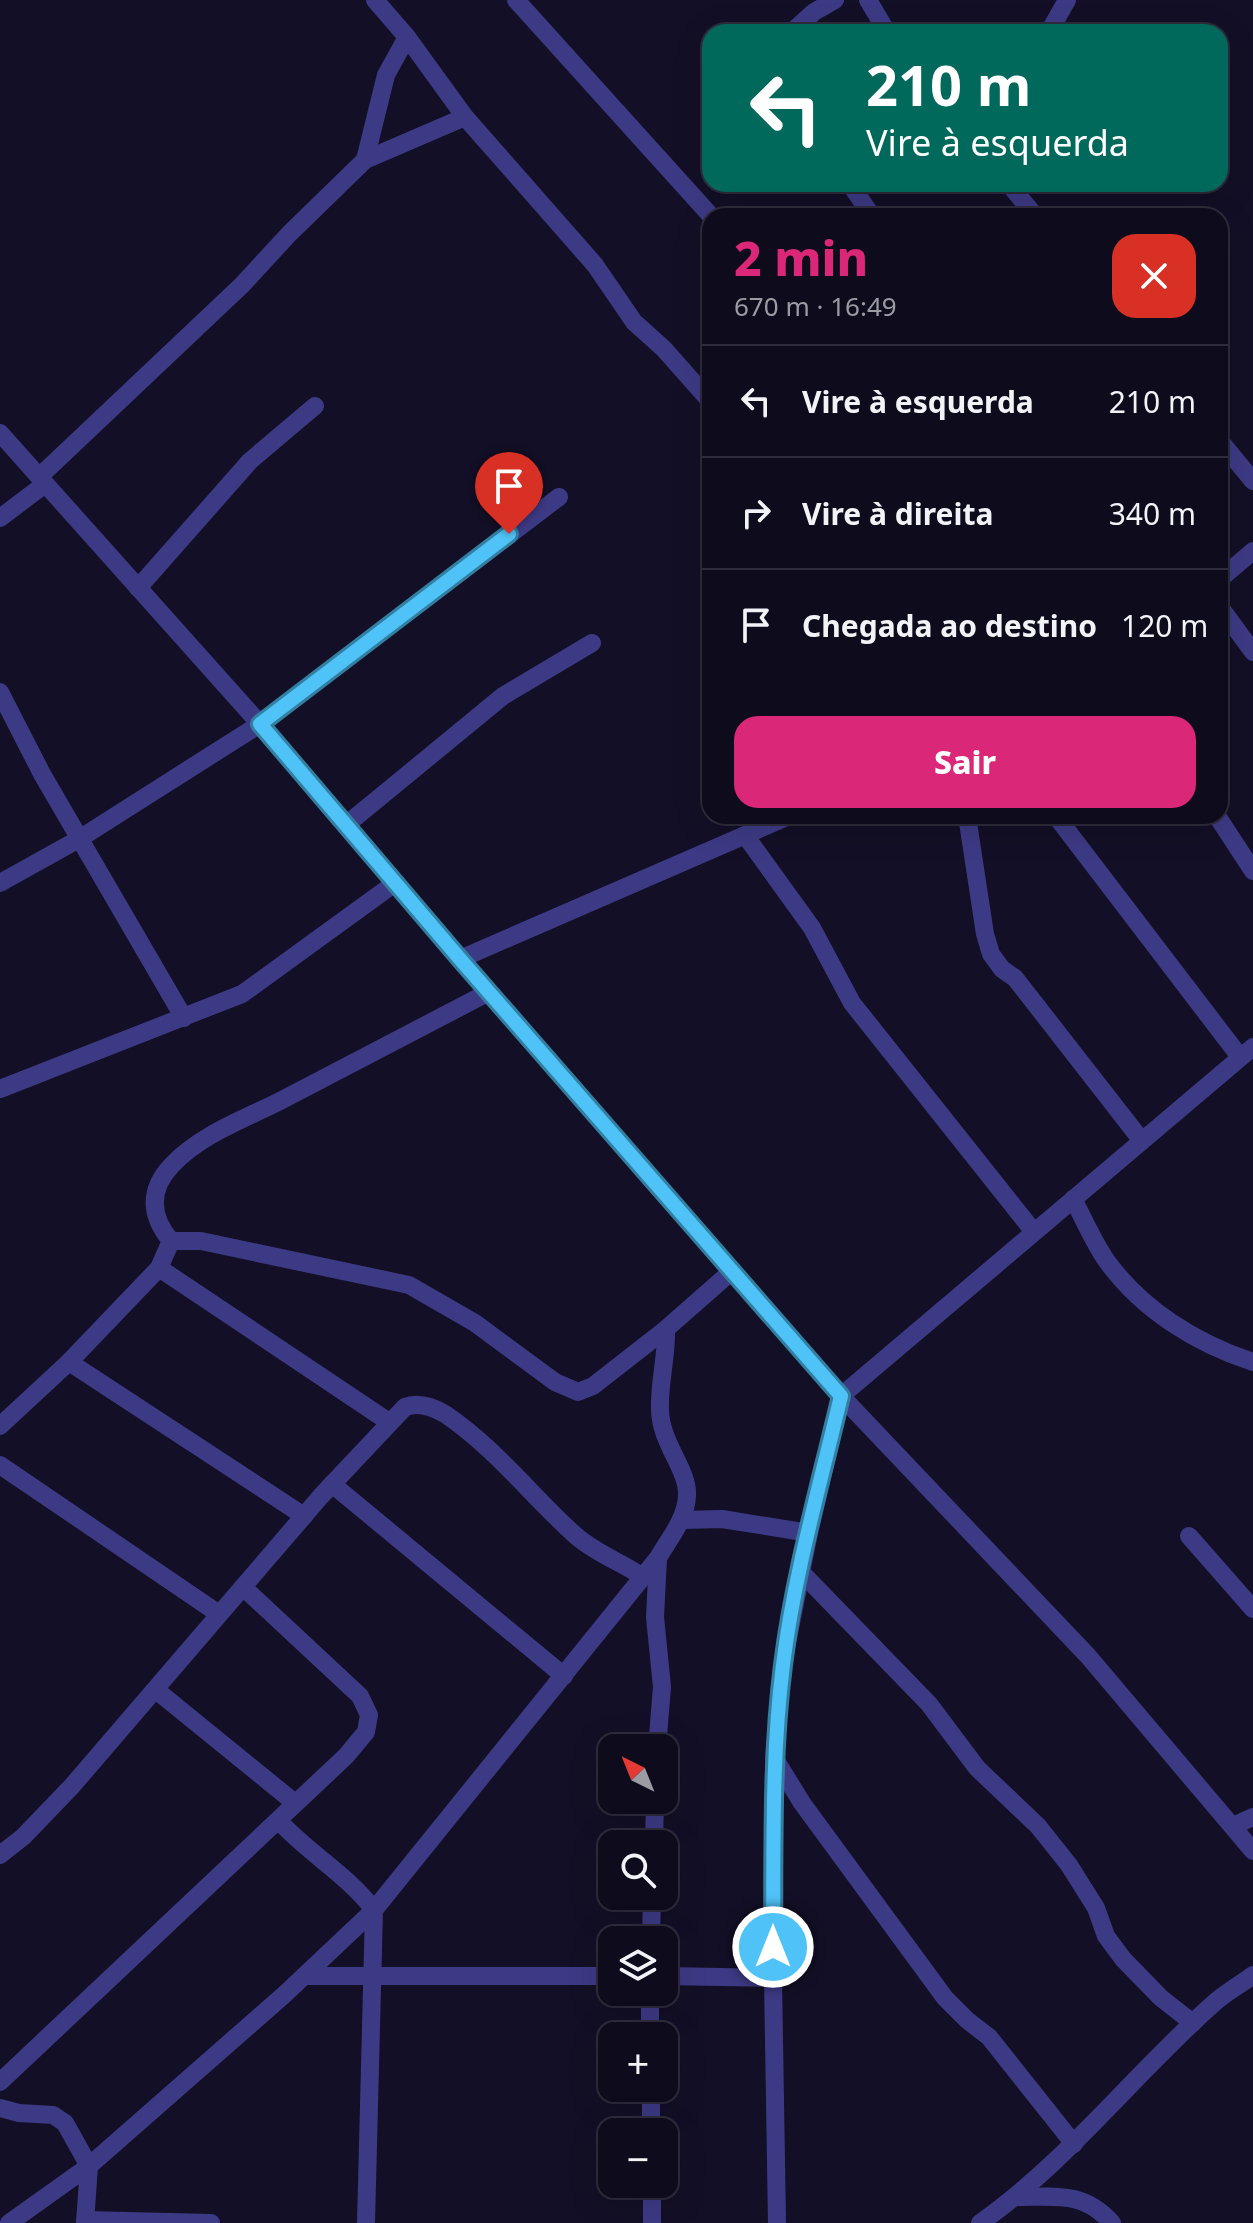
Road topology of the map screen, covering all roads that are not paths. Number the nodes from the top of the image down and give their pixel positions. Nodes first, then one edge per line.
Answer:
1 (375, 0) edge
2 (516, 0) edge
3 (835, 0) edge
4 (868, 0) edge
5 (1067, 0) edge
6 (801, 24) edge
7 (882, 24) edge
8 (1054, 24) edge
9 (407, 37) junction
10 (465, 117) junction
11 (365, 160) junction
12 (1016, 192) edge
13 (704, 208) edge
14 (1028, 208) edge
15 (702, 392) edge
16 (315, 406) dead end
17 (0, 433) edge
18 (1228, 451) edge
19 (42, 480) junction
20 (1253, 481) edge
21 (559, 497) dead end
22 (0, 518) edge
23 (1253, 551) edge
24 (1228, 572) edge
25 (138, 588) junction
26 (1228, 618) edge
27 (592, 643) dead end
28 (1253, 652) edge
29 (0, 692) edge
30 (260, 724) junction
31 (770, 824) edge
32 (968, 824) edge
33 (1062, 824) edge
34 (1222, 824) edge
35 (346, 825) junction
36 (745, 835) junction
37 (79, 839) junction
38 (1253, 871) edge
39 (0, 883) edge
40 (395, 883) junction
41 (460, 959) junction
42 (489, 992) junction
43 (184, 1018) junction
44 (1247, 1052) edge
45 (0, 1089) edge
46 (1142, 1141) junction
47 (1073, 1199) junction
48 (1034, 1232) junction
49 (171, 1241) junction
50 (159, 1268) junction
51 (732, 1271) junction
52 (666, 1329) junction
53 (69, 1362) junction
54 (1253, 1362) edge
55 (841, 1396) junction
56 (389, 1422) junction
57 (0, 1426) edge
58 (0, 1465) edge
59 (332, 1484) junction
60 (304, 1516) junction
61 (681, 1520) junction
62 (809, 1533) junction
63 (1189, 1536) dead end
64 (658, 1558) junction
65 (800, 1571) junction
66 (643, 1577) junction
67 (243, 1587) junction
68 (1253, 1609) edge
69 (219, 1614) junction
70 (564, 1676) junction
71 (156, 1690) junction
72 (658, 1734) edge
73 (774, 1757) junction
74 (295, 1803) junction
75 (1253, 1817) edge
76 (279, 1821) junction
77 (1233, 1826) junction
78 (1253, 1851) edge
79 (0, 1855) edge
80 (374, 1910) junction
81 (1253, 1975) edge
82 (304, 1976) junction
83 (373, 1976) junction
84 (598, 1976) edge
85 (678, 1976) edge
86 (773, 1978) junction
87 (1193, 2023) junction
88 (0, 2082) edge
89 (0, 2108) edge
90 (1074, 2144) junction
91 (89, 2166) junction
92 (1017, 2197) junction
93 (652, 2198) edge
94 (85, 2221) edge
95 (9, 2223) edge
96 (211, 2223) edge
97 (366, 2223) edge
98 (652, 2223) edge
99 (777, 2223) edge
100 (980, 2223) edge
101 (1112, 2223) edge

1 - 9 street
2 - 13 street
3 - 6 street
4 - 7 street
5 - 8 street
9 - 10 street
9 - 11 street
10 - 11 street
10 - 15 street
11 - 19 street
12 - 14 street
16 - 25 street
17 - 19 street
18 - 20 street
19 - 22 street
19 - 25 street
21 - 30 street
23 - 24 street
25 - 30 street
26 - 28 street
27 - 35 street
29 - 37 street
30 - 35 street
30 - 37 street
31 - 36 street
32 - 46 street
33 - 44 street
34 - 38 street
35 - 40 street
36 - 41 street
36 - 48 street
37 - 39 street
37 - 43 street
40 - 41 street
40 - 43 street
41 - 42 street
42 - 49 street
42 - 51 street
43 - 45 street
44 - 46 street
46 - 47 street
47 - 48 street
47 - 54 street
48 - 55 street
49 - 50 street
49 - 52 street
50 - 53 street
50 - 56 street
51 - 52 street
51 - 55 street
52 - 61 street
53 - 57 street
53 - 60 street
55 - 62 street
55 - 77 street
56 - 59 street
56 - 66 street
58 - 69 street
59 - 60 street
59 - 70 street
60 - 67 street
61 - 62 street
61 - 64 street
62 - 65 street
63 - 68 street
64 - 66 street
64 - 72 street
65 - 73 street
65 - 87 street
66 - 70 street
67 - 69 street
67 - 74 street
69 - 71 street
70 - 80 street
71 - 74 street
71 - 79 street
73 - 86 street
73 - 90 street
74 - 76 street
75 - 77 street
76 - 80 street
76 - 88 street
77 - 78 street
80 - 82 street
80 - 83 street
81 - 87 street
82 - 83 street
82 - 91 street
83 - 84 street
83 - 97 street
85 - 86 street
86 - 99 street
87 - 90 street
89 - 91 street
90 - 92 street
91 - 94 street
91 - 95 street
92 - 100 street
92 - 101 street
93 - 98 street
94 - 96 street

